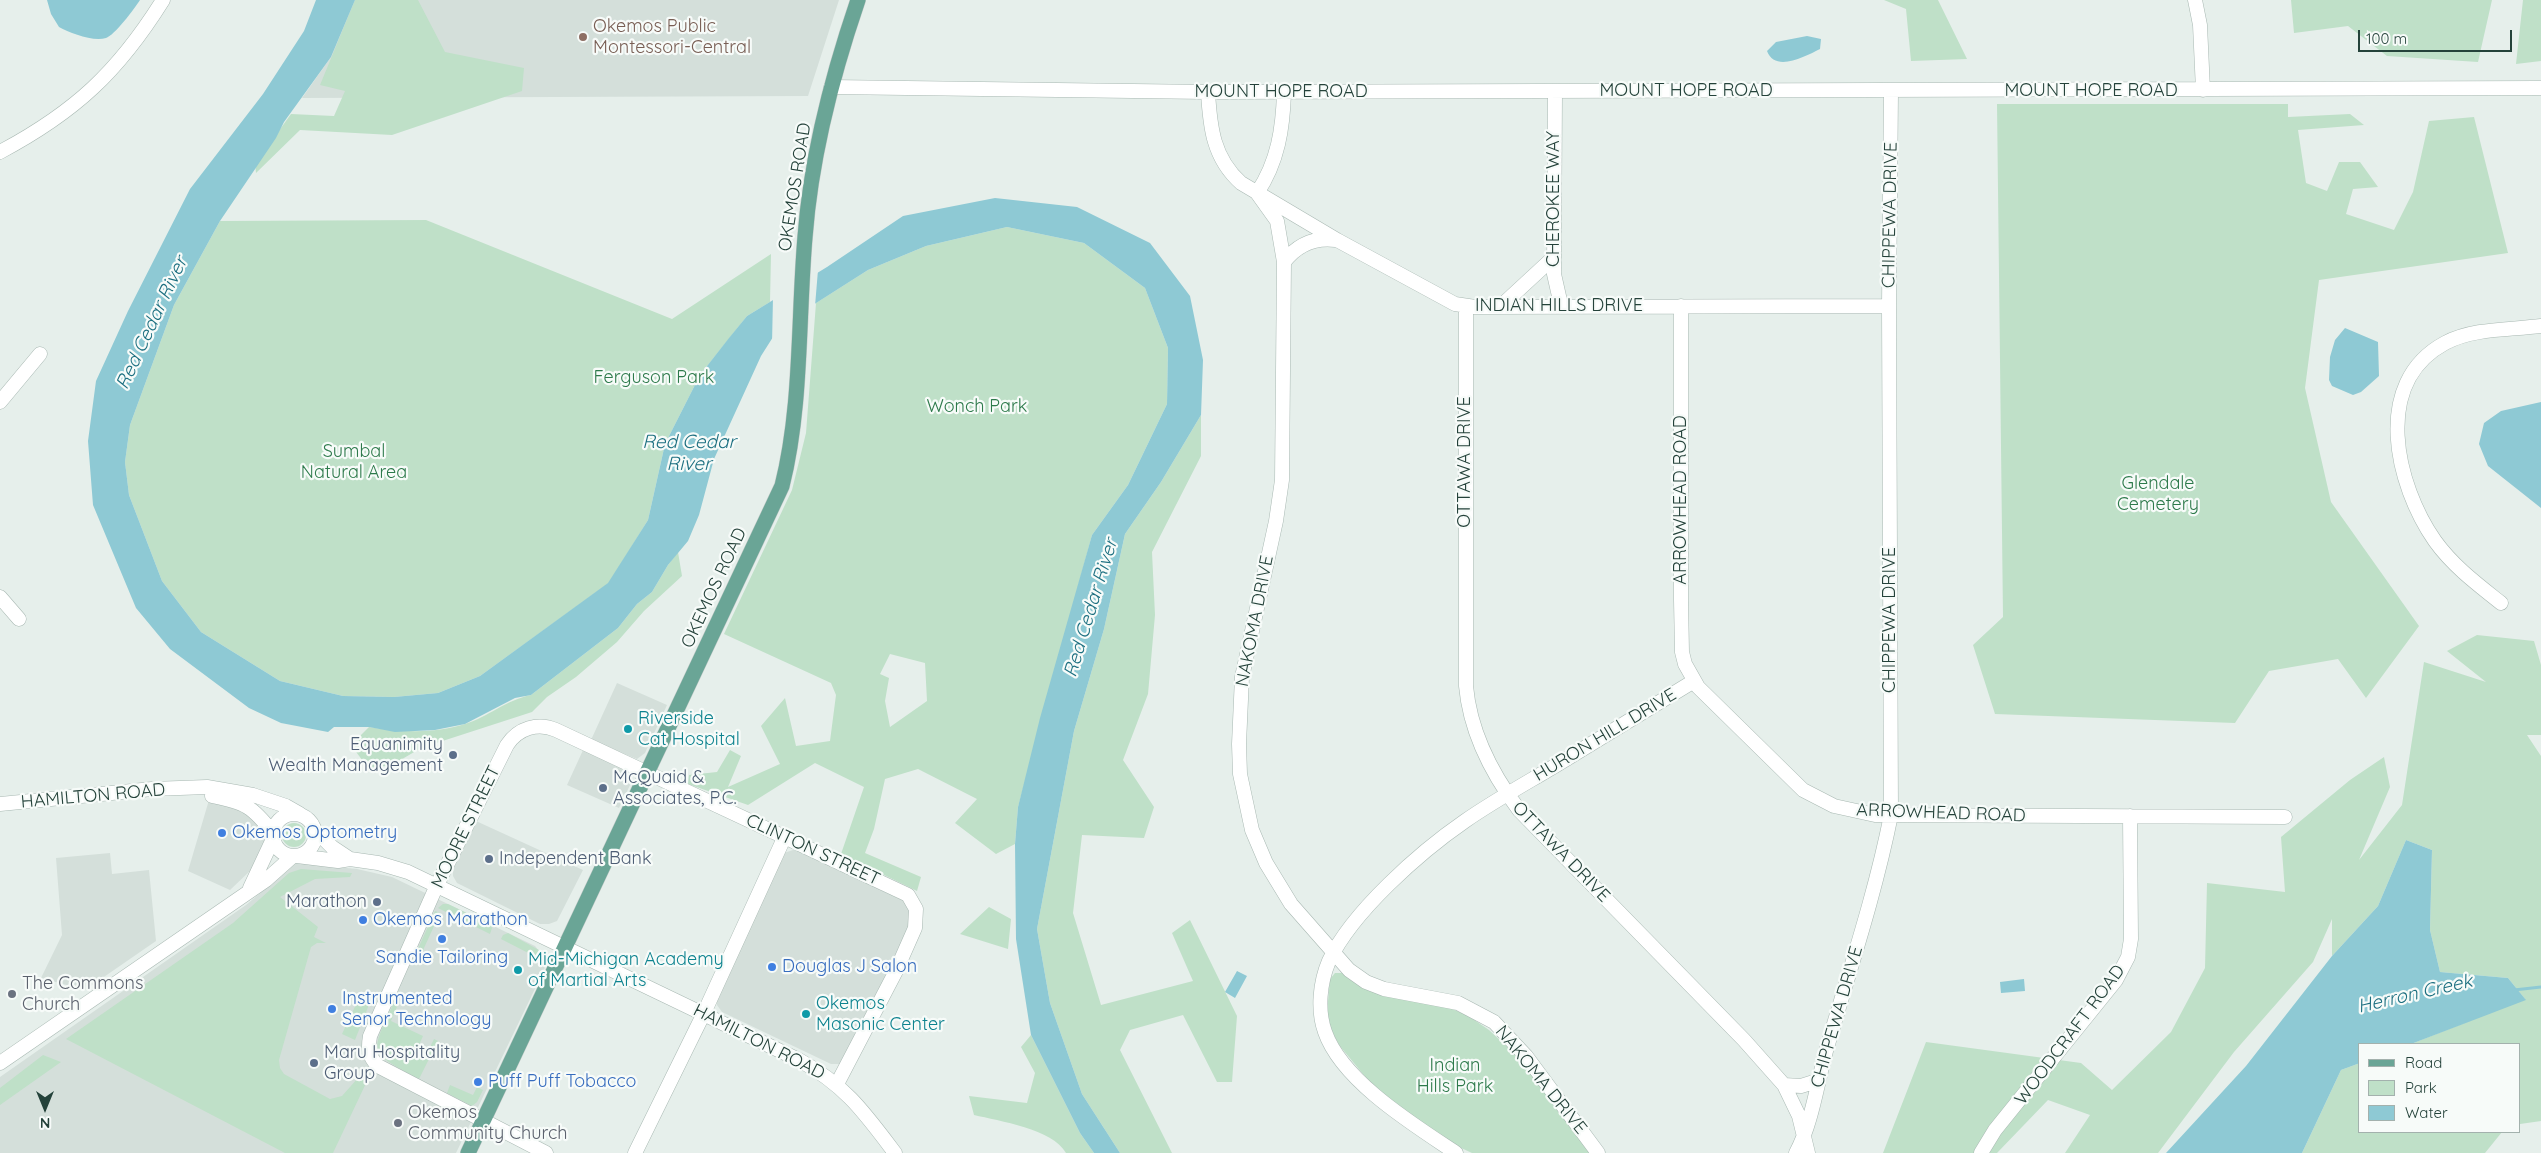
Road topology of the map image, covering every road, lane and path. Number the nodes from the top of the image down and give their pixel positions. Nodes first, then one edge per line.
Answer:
1 (163, 0) edge
2 (858, 0) edge
3 (2195, 0) edge
4 (831, 87) junction
5 (2541, 88) edge
6 (2203, 90) junction
7 (1891, 91) junction
8 (1208, 92) junction
9 (1284, 92) junction
10 (1555, 92) junction
11 (0, 152) edge
12 (1258, 193) junction
13 (1338, 240) junction
14 (1554, 257) junction
15 (1284, 262) junction
16 (1466, 306) junction
17 (1501, 306) junction
18 (1560, 306) junction
19 (1680, 306) junction
20 (1889, 306) junction
21 (2541, 326) edge
22 (40, 354) dead end
23 (0, 402) edge
24 (0, 596) edge
25 (2501, 603) dead end
26 (19, 619) dead end
27 (1694, 681) junction
28 (507, 745) joint
29 (648, 773) junction
30 (187, 789) junction
31 (1507, 795) junction
32 (0, 804) edge
33 (300, 814) junction
34 (1891, 815) junction
35 (2130, 816) junction
36 (2285, 817) dead end
37 (314, 830) junction
38 (273, 836) junction
39 (785, 836) junction
40 (295, 856) junction
41 (350, 859) junction
42 (437, 885) junction
43 (250, 889) junction
44 (564, 948) junction
45 (1334, 954) junction
46 (704, 1013) junction
47 (0, 1063) edge
48 (1817, 1081) junction
49 (837, 1084) junction
50 (1784, 1085) junction
51 (483, 1122) junction
52 (1803, 1136) junction
53 (468, 1153) edge
54 (546, 1153) edge
55 (635, 1153) edge
56 (895, 1153) edge
57 (1456, 1153) edge
58 (1598, 1153) edge
59 (1796, 1153) edge
60 (1808, 1153) edge
61 (1981, 1153) edge

1 - 11 street
2 - 4 main road, OKEMOS ROAD
3 - 6 street
4 - 8 street, MOUNT HOPE ROAD
4 - 29 main road, OKEMOS ROAD
5 - 6 street, MOUNT HOPE ROAD
6 - 7 street, MOUNT HOPE ROAD
7 - 10 street, MOUNT HOPE ROAD
7 - 20 street, CHIPPEWA DRIVE
8 - 9 street, MOUNT HOPE ROAD
8 - 12 street, INDIAN HILLS DRIVE
9 - 10 street, MOUNT HOPE ROAD
9 - 12 street
10 - 14 street, CHEROKEE WAY
12 - 13 street, INDIAN HILLS DRIVE
12 - 15 street, NAKOMA DRIVE
13 - 15 street
13 - 16 street, INDIAN HILLS DRIVE
14 - 17 street
14 - 18 street, CHEROKEE WAY
15 - 45 street, NAKOMA DRIVE
16 - 17 street, INDIAN HILLS DRIVE
16 - 31 street, OTTAWA DRIVE
17 - 18 street, INDIAN HILLS DRIVE
18 - 19 street, INDIAN HILLS DRIVE
19 - 20 street, INDIAN HILLS DRIVE
19 - 27 street, ARROWHEAD ROAD
20 - 34 street, CHIPPEWA DRIVE
21 - 25 street
22 - 23 street
24 - 26 street
27 - 31 street, HURON HILL DRIVE
27 - 34 street, ARROWHEAD ROAD
28 - 29 street, CLINTON STREET
28 - 42 street, MOORE STREET
29 - 39 street, CLINTON STREET
29 - 44 main road, OKEMOS ROAD
30 - 32 street, HAMILTON ROAD
30 - 33 street, HAMILTON ROAD
30 - 38 street, HAMILTON ROAD
31 - 45 street, HURON HILL DRIVE
31 - 50 street, OTTAWA DRIVE
33 - 37 street
33 - 38 street
34 - 35 street, ARROWHEAD ROAD
34 - 48 street, CHIPPEWA DRIVE
35 - 36 street, ARROWHEAD ROAD
35 - 61 street, WOODCRAFT ROAD
37 - 40 street
37 - 41 street, HAMILTON ROAD
38 - 40 street
38 - 43 street
39 - 46 street
39 - 49 street, CLINTON STREET
40 - 41 street, HAMILTON ROAD
40 - 43 street
41 - 42 street, HAMILTON ROAD
42 - 44 street, HAMILTON ROAD
42 - 51 street, MOORE STREET
43 - 47 street
44 - 46 street, HAMILTON ROAD
44 - 51 main road, OKEMOS ROAD
45 - 57 street, HURON HILL DRIVE
45 - 58 street, NAKOMA DRIVE
46 - 49 street, HAMILTON ROAD
46 - 55 street
48 - 50 street
48 - 52 street, CHIPPEWA DRIVE
49 - 56 street, HAMILTON ROAD
50 - 52 street, OTTAWA DRIVE
51 - 53 main road, OKEMOS ROAD
51 - 54 street
52 - 59 street
52 - 60 street, OTTAWA DRIVE

